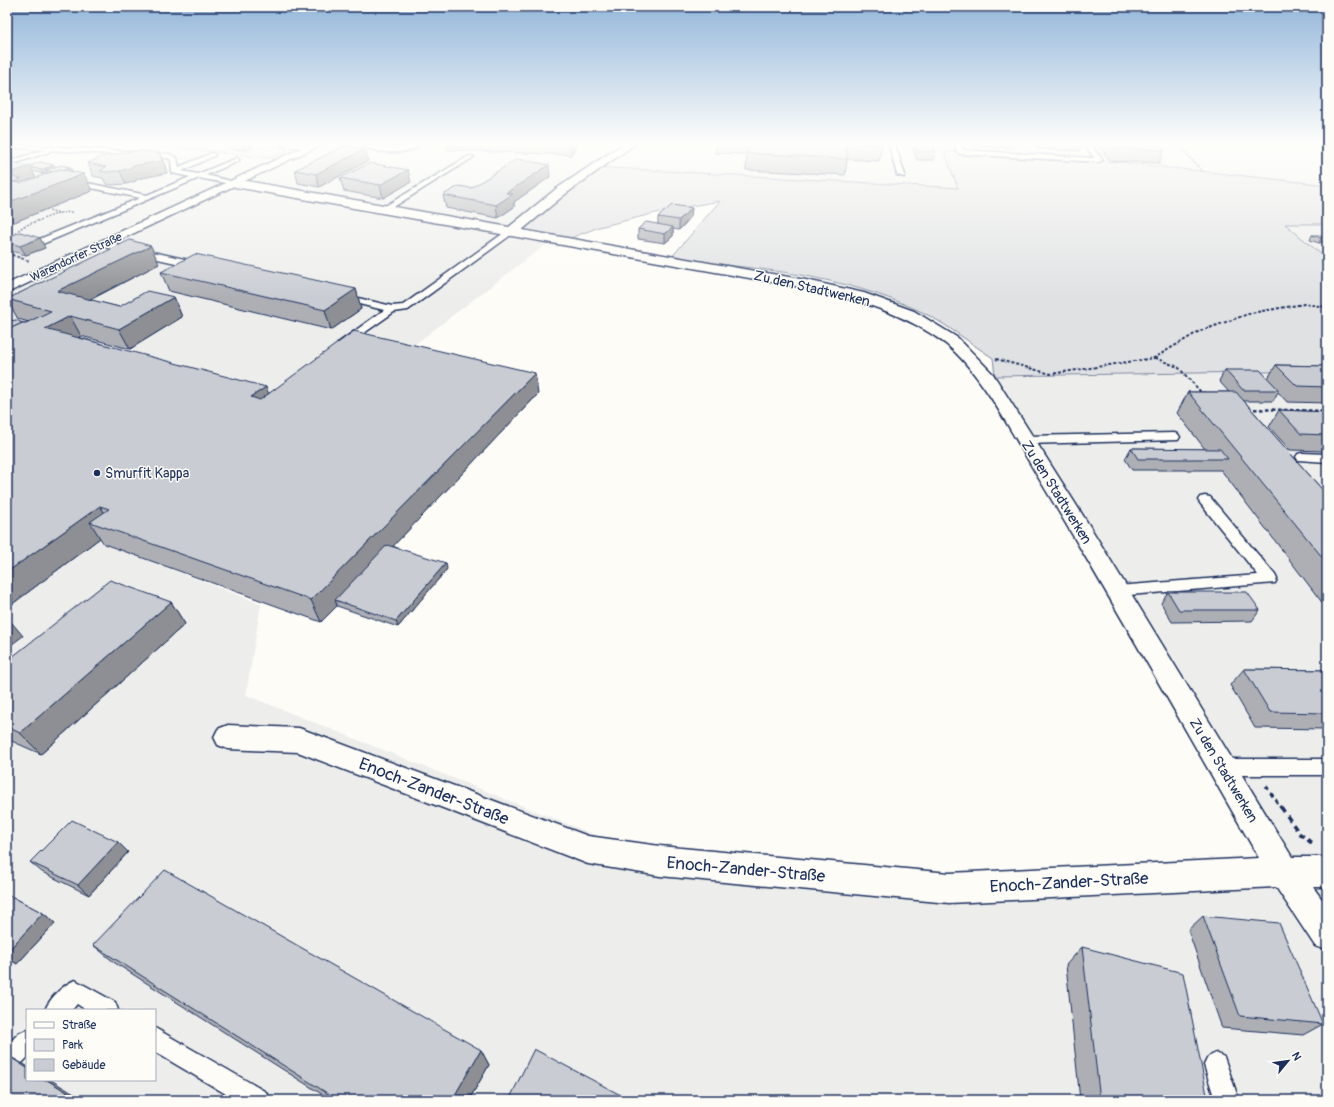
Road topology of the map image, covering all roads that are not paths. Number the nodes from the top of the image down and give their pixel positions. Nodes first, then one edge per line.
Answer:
1 (141, 196) edge
2 (151, 196) edge
3 (206, 196) edge
4 (310, 196) edge
5 (406, 196) edge
6 (556, 196) edge
7 (148, 197) junction
8 (384, 209) junction
9 (511, 232) junction
10 (40, 242) edge
11 (103, 244) junction
12 (134, 251) junction
13 (120, 258) edge
14 (206, 267) edge
15 (7, 289) edge
16 (332, 295) edge
17 (392, 309) junction
18 (334, 349) edge
19 (1174, 437) dead end
20 (1025, 440) junction
21 (1302, 457) dead end
22 (1327, 458) edge
23 (1206, 500) dead end
24 (1117, 591) junction
25 (228, 737) dead end
26 (1222, 767) junction
27 (1327, 767) edge
28 (1284, 872) junction
29 (1327, 872) edge
30 (1327, 934) edge
31 (57, 1009) edge
32 (105, 1009) edge
33 (156, 1040) edge
34 (26, 1042) edge
35 (7, 1062) edge
36 (1216, 1066) dead end
37 (258, 1100) edge
38 (1226, 1100) edge

1 - 7 lane
2 - 7 lane
3 - 11 street, Warendorfer Straße
4 - 8 street, Zu den Stadtwerken
5 - 8 lane
6 - 9 street
7 - 10 lane
8 - 9 street, Zu den Stadtwerken
9 - 17 lane
9 - 20 street, Zu den Stadtwerken
11 - 12 lane
11 - 15 street, Warendorfer Straße
12 - 13 lane
12 - 14 lane
16 - 17 lane
17 - 18 lane
19 - 20 lane
20 - 24 street, Zu den Stadtwerken
21 - 22 lane
23 - 24 lane
24 - 26 street, Zu den Stadtwerken
25 - 28 street, Enoch-Zander-Straße
26 - 27 lane
26 - 28 street, Zu den Stadtwerken
28 - 29 street, Enoch-Zander-Straße
28 - 30 street, Zu den Stadtwerken
31 - 32 lane
33 - 37 lane
34 - 35 lane
36 - 38 lane

